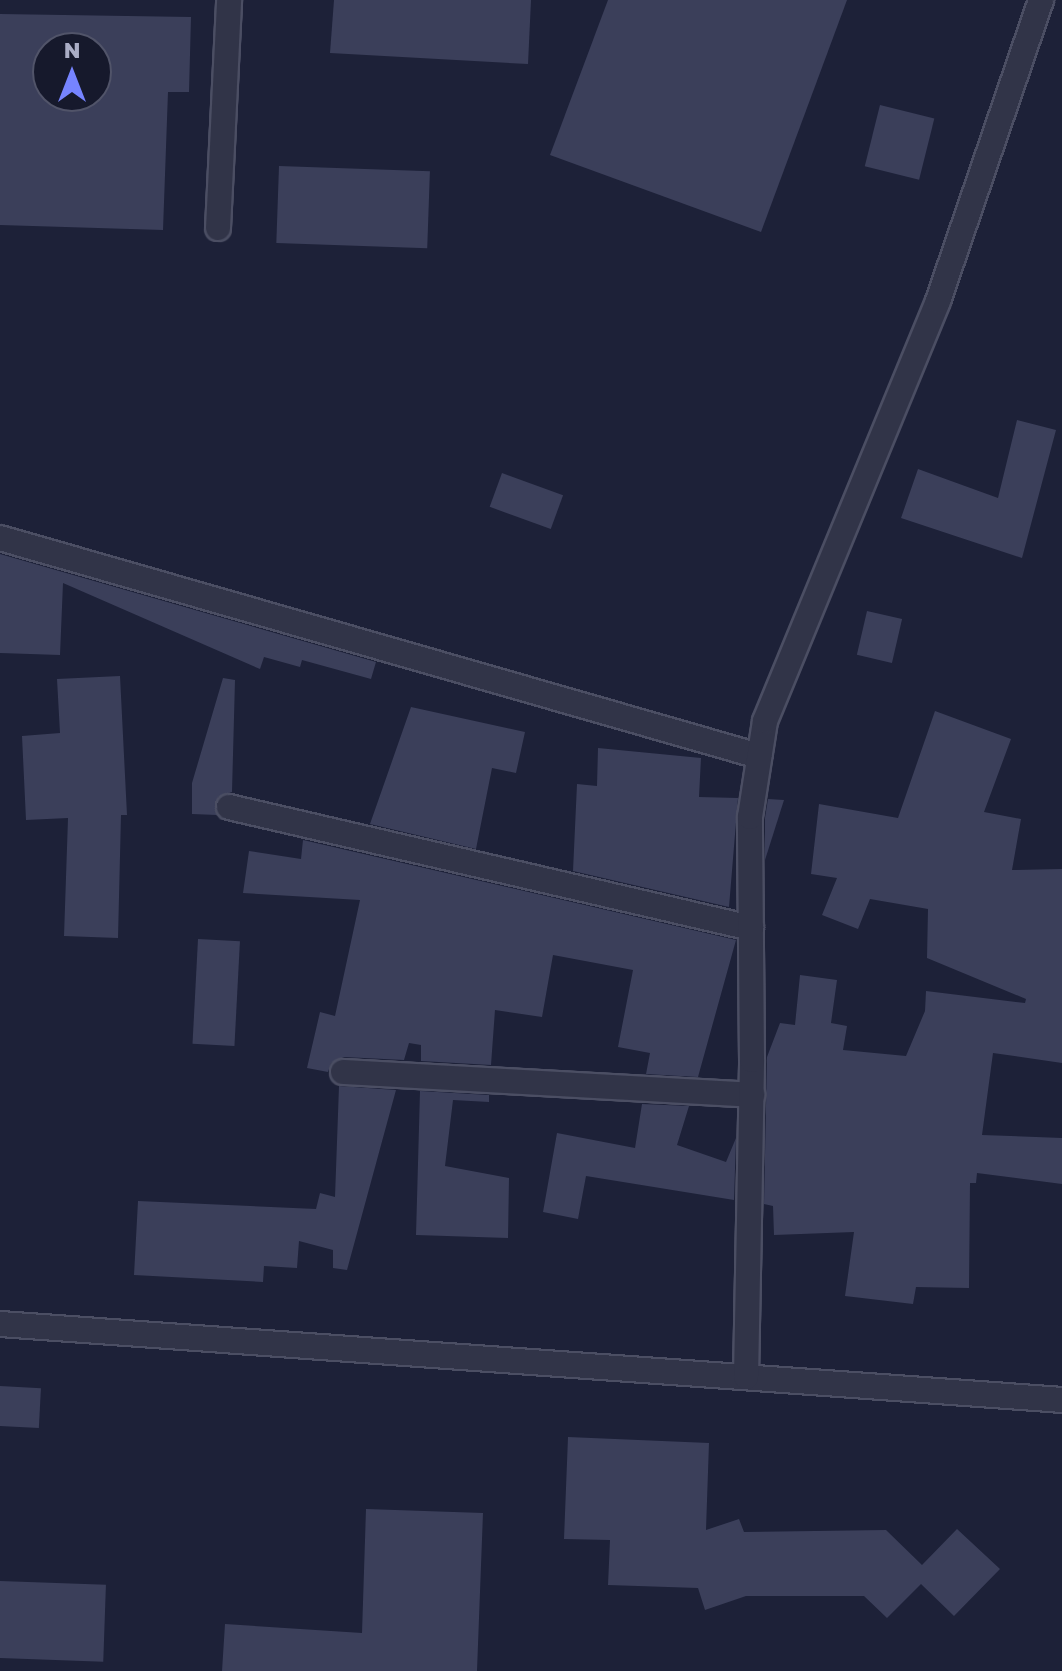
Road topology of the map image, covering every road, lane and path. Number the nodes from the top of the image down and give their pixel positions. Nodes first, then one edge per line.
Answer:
1 (229, 0) edge
2 (1041, 0) edge
3 (218, 228) dead end
4 (0, 538) edge
5 (759, 756) junction
6 (229, 807) dead end
7 (751, 928) junction
8 (343, 1072) dead end
9 (752, 1095) junction
10 (0, 1324) edge
11 (746, 1377) junction
12 (1062, 1400) edge

1 - 3 street
2 - 5 street
4 - 5 street
5 - 7 street
6 - 7 street
7 - 9 street
8 - 9 street
9 - 11 street
10 - 11 street
11 - 12 street

